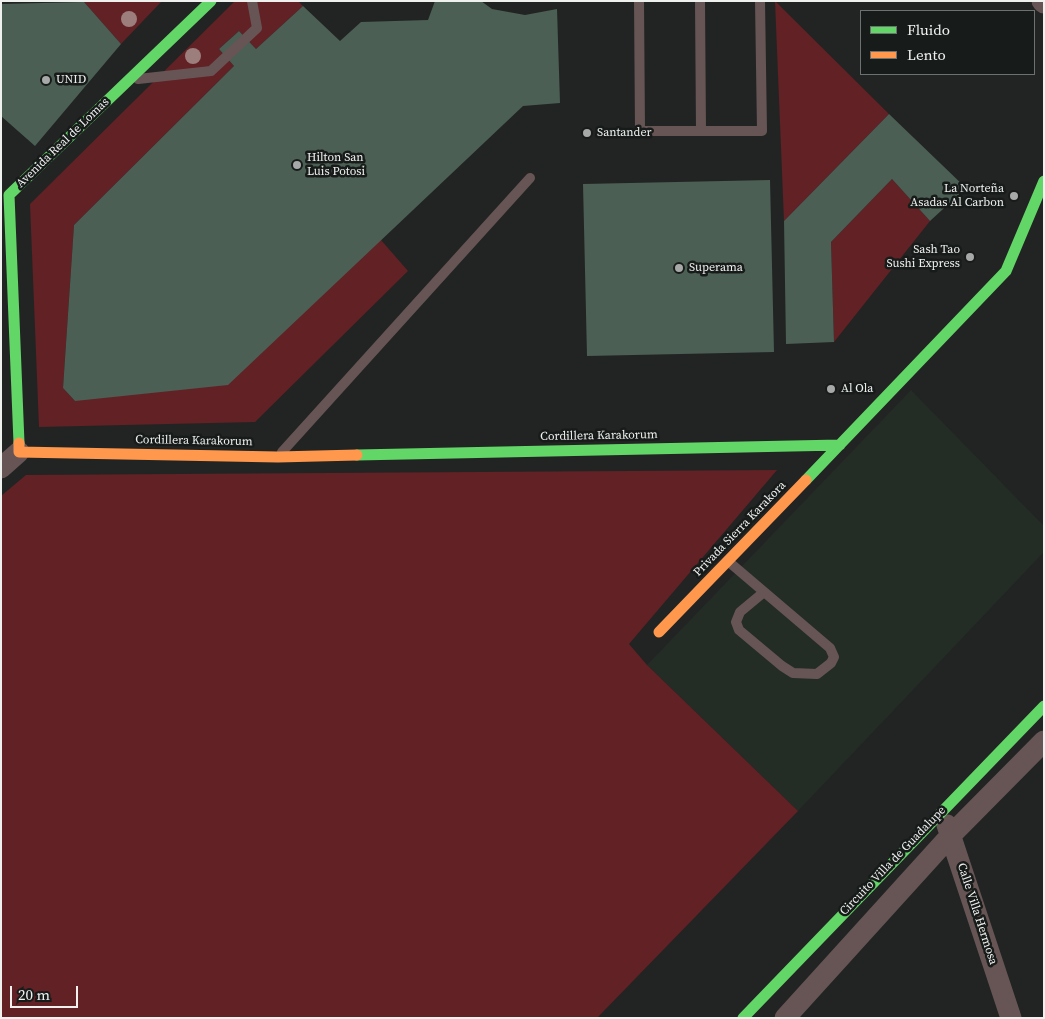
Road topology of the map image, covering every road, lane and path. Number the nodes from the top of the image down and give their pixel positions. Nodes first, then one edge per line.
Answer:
1 (211, 1) edge
2 (252, 1) edge
3 (639, 1) edge
4 (700, 1) edge
5 (760, 1) edge
6 (130, 79) junction
7 (701, 131) junction
8 (530, 178) dead end
9 (1044, 181) edge
10 (840, 446) junction
11 (19, 452) junction
12 (278, 456) junction
13 (1, 468) edge
14 (729, 561) junction
15 (764, 592) junction
16 (659, 632) dead end
17 (1044, 706) edge
18 (1044, 741) edge
19 (942, 810) junction
20 (951, 835) junction
21 (778, 981) junction
22 (788, 1016) edge
23 (743, 1018) edge
24 (1011, 1018) edge

1 - 6 street, Avenida Real de Lomas
2 - 6 lane
3 - 7 lane
4 - 7 lane
5 - 7 lane
6 - 11 street, Avenida Real de Lomas
8 - 12 lane
9 - 10 street
10 - 12 street, Cordillera Karakorum
10 - 14 street, Privada Sierra Karakora
11 - 12 street, Cordillera Karakorum
11 - 13 street
14 - 15 lane
14 - 16 street, Privada Sierra Karakora
15 - 15 lane
17 - 19 street, Circuito Villa de Guadalupe
18 - 20 street, Circuito Villa de Guadalupe
19 - 20 street, Calle Villa Hermosa
19 - 21 street, Circuito Villa de Guadalupe
20 - 22 street, Circuito Villa de Guadalupe
20 - 24 street, Calle Villa Hermosa
21 - 22 street
21 - 23 street, Circuito Villa de Guadalupe

